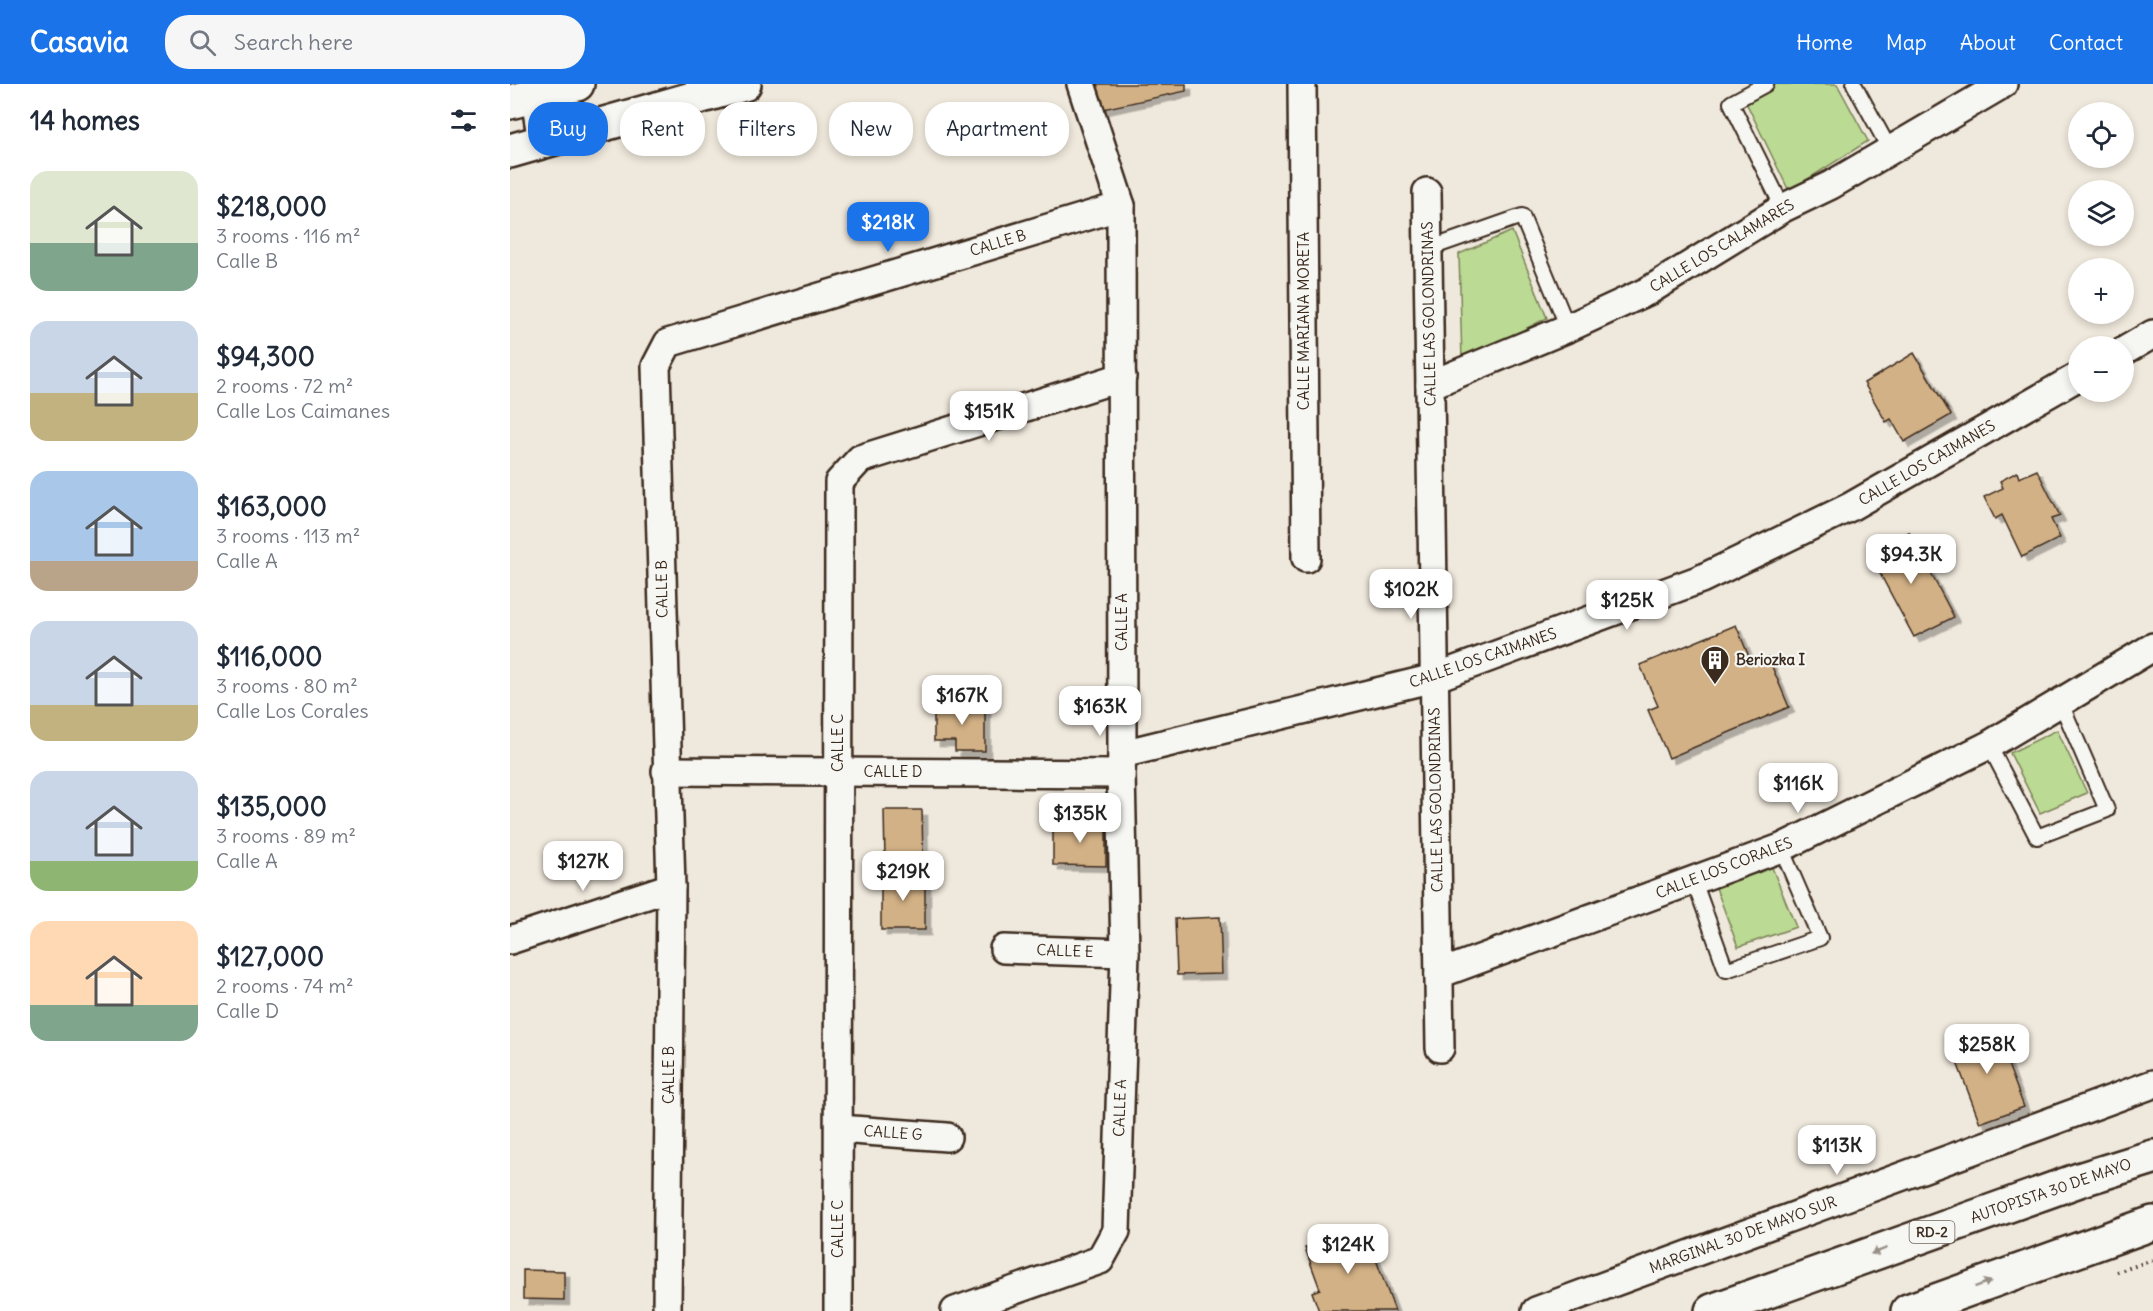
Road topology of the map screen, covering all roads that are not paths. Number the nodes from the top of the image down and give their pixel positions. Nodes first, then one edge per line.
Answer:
1 (577, 84) edge
2 (744, 84) edge
3 (1081, 84) edge
4 (1302, 84) edge
5 (1766, 84) edge
6 (1854, 84) edge
7 (2003, 84) edge
8 (526, 94) edge
9 (608, 124) edge
10 (528, 147) edge
11 (1890, 150) junction
12 (510, 152) edge
13 (1427, 192) dead end
14 (1121, 206) junction
15 (1783, 208) junction
16 (1428, 249) junction
17 (1568, 328) junction
18 (2153, 334) edge
19 (2134, 345) edge
20 (1122, 377) junction
21 (2068, 382) edge
22 (1430, 385) junction
23 (1306, 558) dead end
24 (2153, 647) edge
25 (1434, 678) junction
26 (2060, 701) junction
27 (1989, 745) junction
28 (1122, 764) junction
29 (666, 771) junction
30 (838, 772) junction
31 (1780, 848) junction
32 (1694, 881) junction
33 (670, 887) junction
34 (510, 940) edge
35 (1004, 949) dead end
36 (1125, 953) junction
37 (1439, 974) junction
38 (1440, 1048) dead end
39 (2153, 1084) edge
40 (839, 1129) junction
41 (947, 1137) dead end
42 (2153, 1157) edge
43 (2153, 1223) edge
44 (667, 1311) edge
45 (838, 1311) edge
46 (955, 1311) edge
47 (1536, 1311) edge
48 (1712, 1311) edge
49 (1908, 1311) edge

1 - 8 main road
2 - 9 main road
3 - 14 street, CALLE A
4 - 23 street, CALLE MARIANA MORETA
5 - 15 lane
6 - 11 lane
7 - 11 street, CALLE LOS CALAMARES
10 - 12 main road
11 - 15 street, CALLE LOS CALAMARES
13 - 16 street, CALLE LAS GOLONDRINAS
14 - 20 street, CALLE A
14 - 29 street, CALLE B
15 - 17 street, CALLE LOS CALAMARES
16 - 17 lane
16 - 22 street, CALLE LAS GOLONDRINAS
17 - 22 street, CALLE LOS CALAMARES
18 - 19 street
20 - 28 street, CALLE A
20 - 30 street, CALLE C
21 - 25 street, CALLE LOS CAIMANES
22 - 25 street, CALLE LAS GOLONDRINAS
24 - 26 street, CALLE LOS CORALES
25 - 28 street, CALLE LOS CAIMANES
25 - 37 street, CALLE LAS GOLONDRINAS
26 - 27 street, CALLE LOS CORALES
26 - 27 lane
27 - 31 street, CALLE LOS CORALES
28 - 30 street, CALLE D
28 - 36 street, CALLE A
29 - 30 street, CALLE D
29 - 33 street, CALLE B
30 - 40 street, CALLE C
31 - 32 street, CALLE LOS CORALES
31 - 32 lane
32 - 37 street, CALLE LOS CORALES
33 - 34 street
33 - 44 street, CALLE B
35 - 36 street, CALLE E
36 - 46 street, CALLE A
37 - 38 street, CALLE LAS GOLONDRINAS
39 - 47 street, MARGINAL 30 DE MAYO SUR
40 - 41 street, CALLE G
40 - 45 street, CALLE C
42 -> 48 main road, AUTOPISTA 30 DE MAYO / RD-2
49 -> 43 main road

